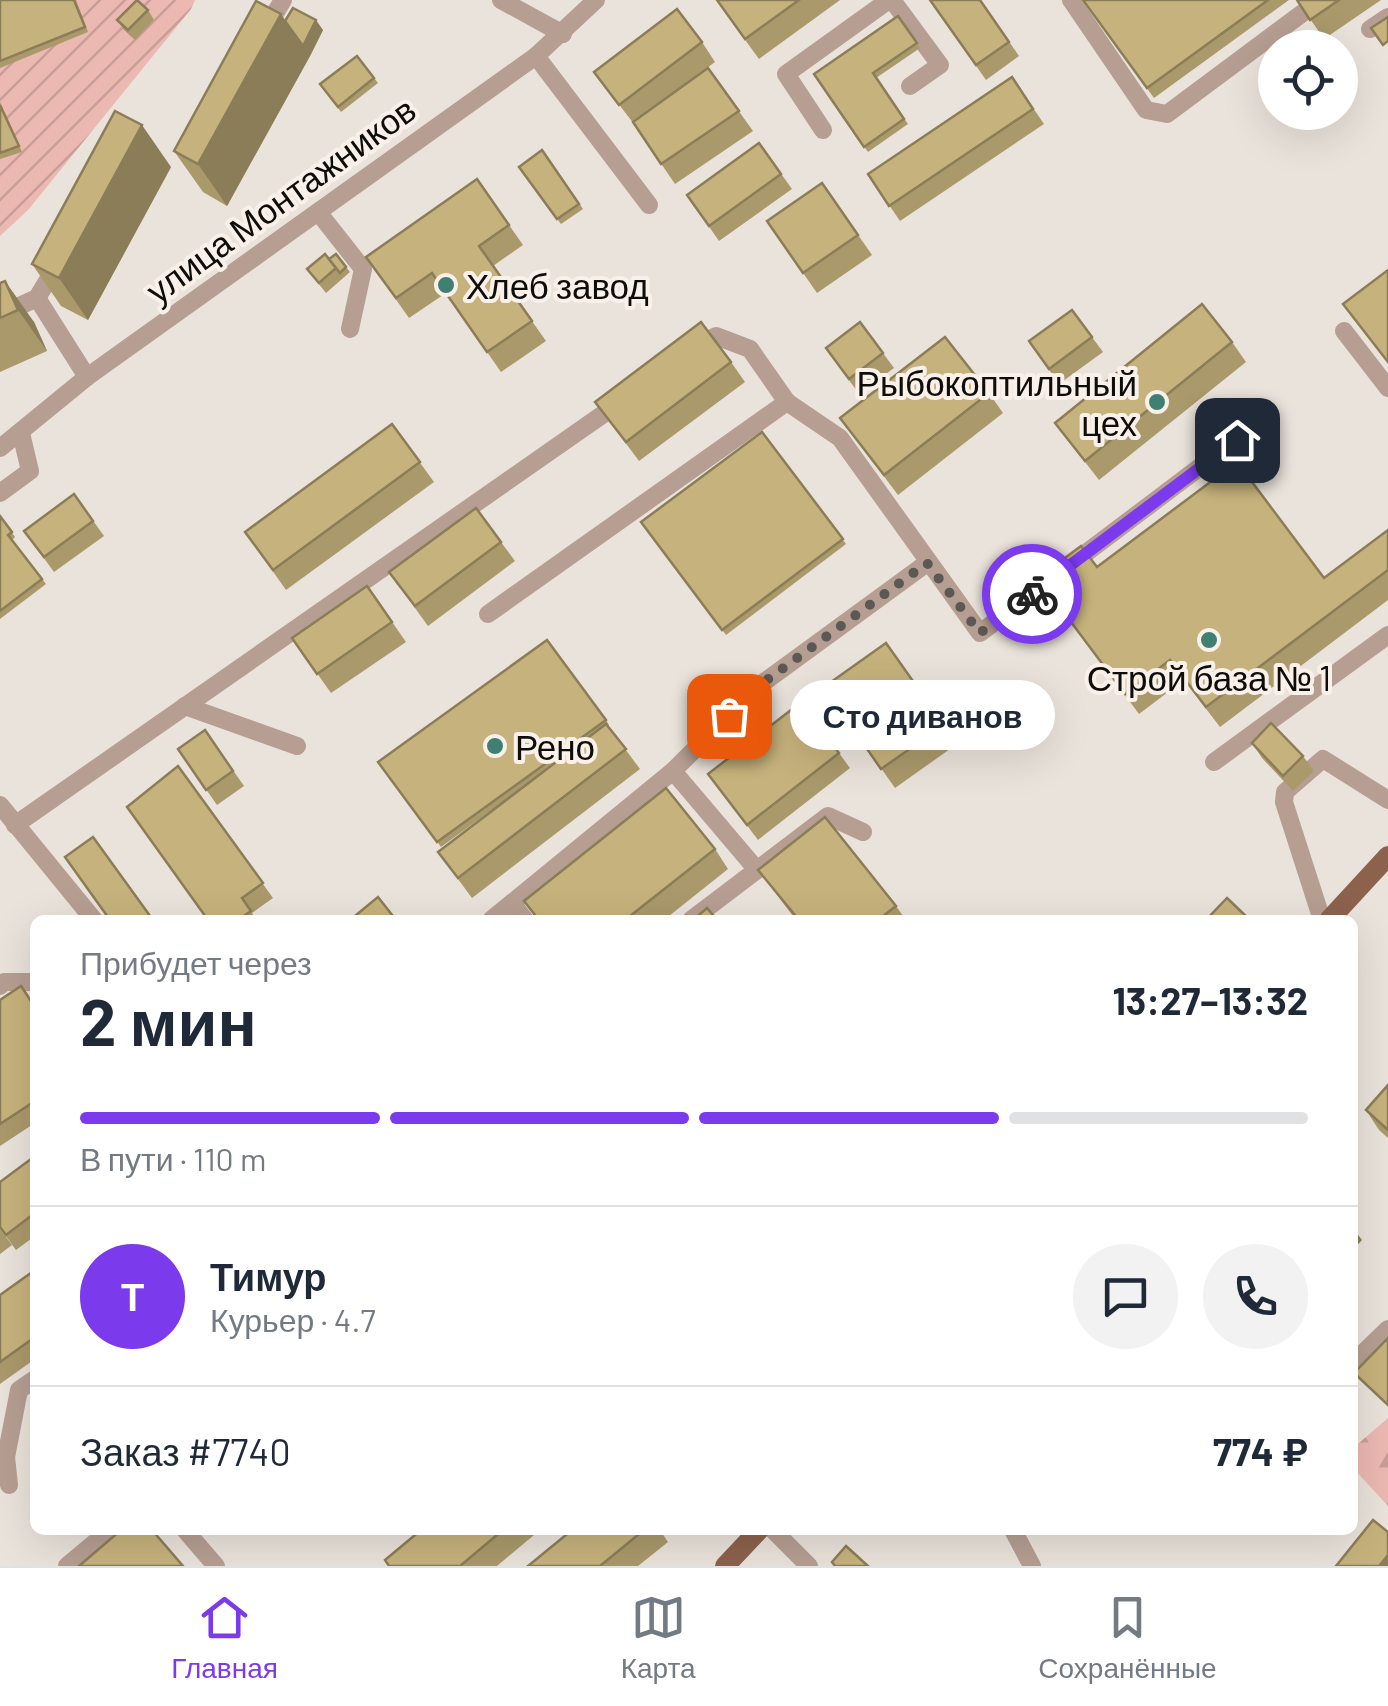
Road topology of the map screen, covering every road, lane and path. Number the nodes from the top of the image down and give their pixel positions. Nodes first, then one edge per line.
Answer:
1 (283, 0) edge
2 (502, 0) edge
3 (596, 0) edge
4 (890, 0) edge
5 (1071, 0) edge
6 (1320, 0) edge
7 (1388, 17) edge
8 (1370, 29) edge
9 (563, 34) junction
10 (256, 47) edge
11 (536, 56) junction
12 (910, 86) dead end
13 (823, 130) dead end
14 (649, 205) dead end
15 (318, 212) junction
16 (66, 249) edge
17 (37, 298) junction
18 (0, 315) edge
19 (350, 329) dead end
20 (1344, 330) dead end
21 (684, 358) edge
22 (87, 377) junction
23 (1388, 388) edge
24 (636, 392) edge
25 (787, 402) junction
26 (20, 433) junction
27 (1237, 440) dead end
28 (0, 448) edge
29 (0, 492) edge
30 (927, 563) junction
31 (488, 614) dead end
32 (1388, 635) edge
33 (185, 706) junction
34 (297, 746) dead end
35 (1214, 762) dead end
36 (674, 772) junction
37 (1388, 800) edge
38 (0, 805) edge
39 (15, 825) junction
40 (862, 832) dead end
41 (1388, 856) edge
42 (757, 870) junction
43 (512, 903) junction
44 (90, 915) edge
45 (497, 915) edge
46 (520, 915) edge
47 (698, 915) edge
48 (1324, 915) edge
49 (1331, 915) edge
50 (30, 982) edge
51 (0, 986) edge
52 (1388, 1329) edge
53 (1358, 1358) edge
54 (30, 1382) edge
55 (8, 1486) dead end
56 (104, 1535) edge
57 (190, 1535) edge
58 (754, 1535) edge
59 (778, 1535) edge
60 (1016, 1535) edge
61 (68, 1566) edge
62 (216, 1566) edge
63 (725, 1566) edge
64 (810, 1566) edge
65 (1032, 1566) edge

1 - 10 street
2 - 9 street
3 - 9 street, улица Монтажников
4 - 12 street
4 - 13 street
5 - 6 street
7 - 8 street
9 - 11 street, улица Монтажников
11 - 14 street
11 - 15 street, улица Монтажников
15 - 19 street
15 - 22 street, улица Монтажников
16 - 17 street
17 - 18 street
17 - 22 street
20 - 23 street
21 - 25 street
22 - 26 street, улица Монтажников
24 - 33 street
25 - 30 street
25 - 31 street
26 - 28 street, улица Монтажников
26 - 29 street
27 - 30 street
30 - 36 street
32 - 35 street
33 - 34 street
33 - 39 street
36 - 42 street
36 - 43 street
37 - 48 street
38 - 39 street
39 - 44 street
40 - 42 street
41 - 49 main road
42 - 47 street
43 - 45 street
43 - 46 street
50 - 51 street
52 - 53 street
54 - 55 street
56 - 61 street
57 - 62 street
58 - 63 main road
59 - 64 street
60 - 65 street

